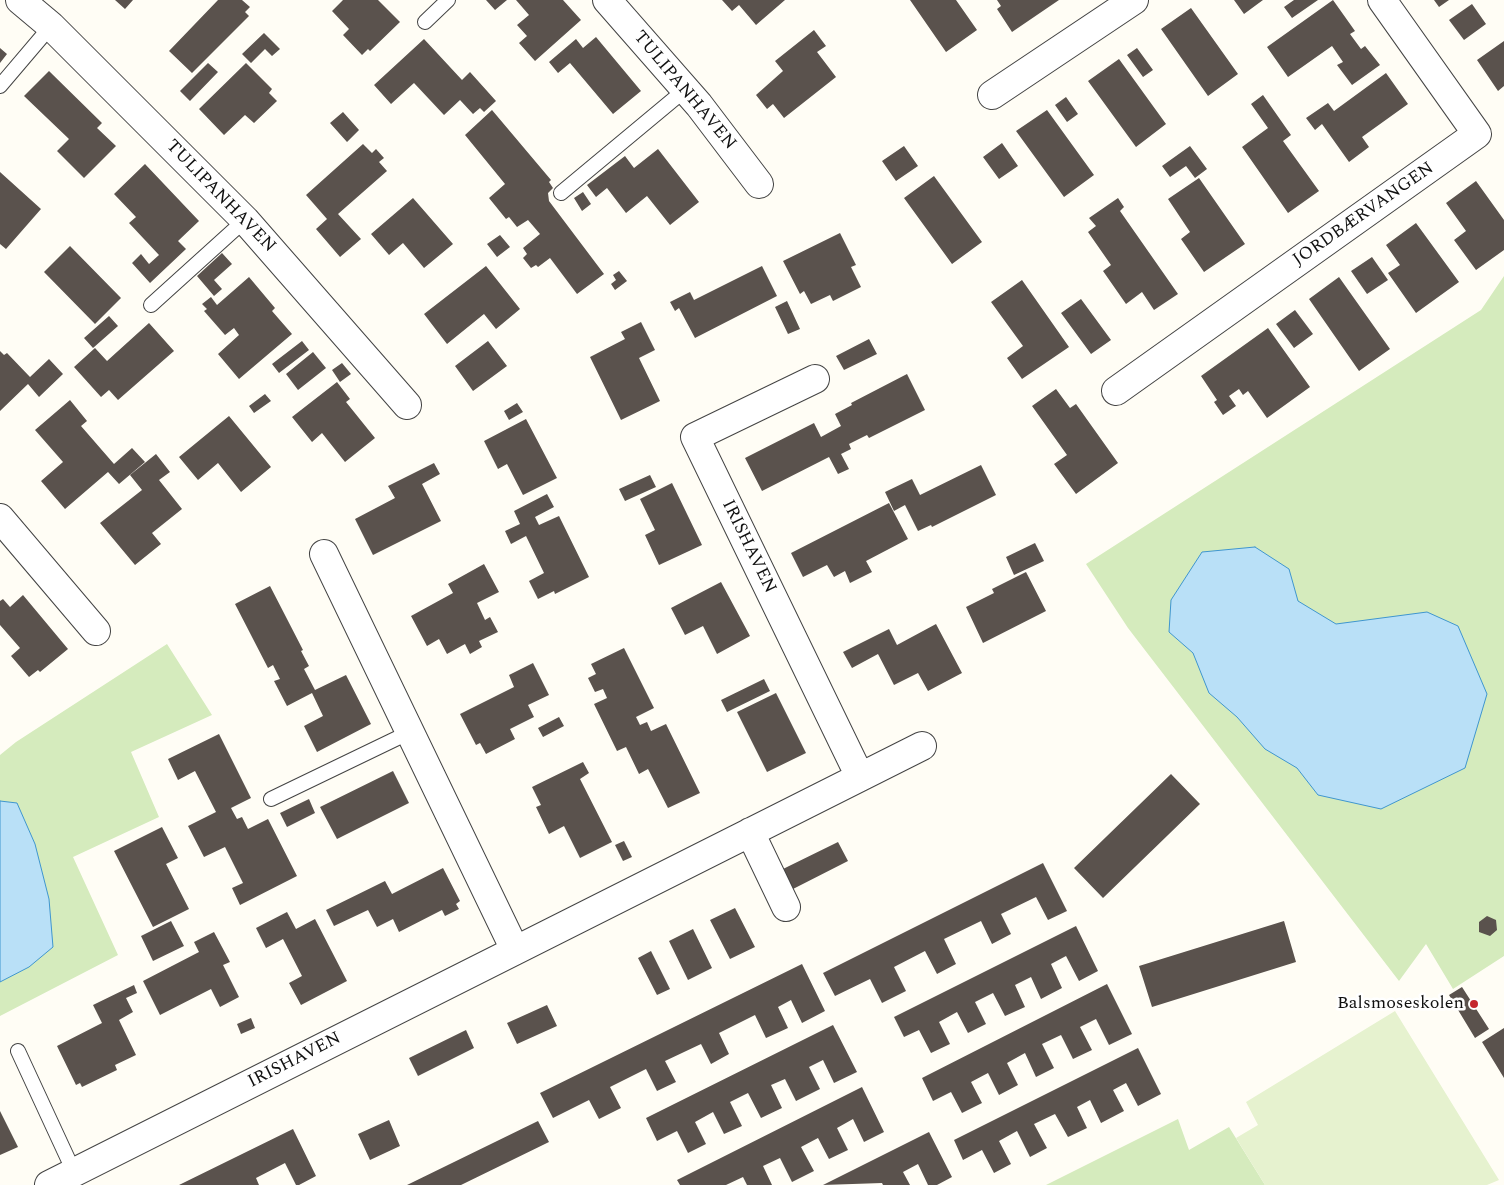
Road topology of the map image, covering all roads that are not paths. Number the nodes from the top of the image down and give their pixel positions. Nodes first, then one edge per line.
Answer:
1 (20, 0) edge
2 (448, 0) edge
3 (608, 0) edge
4 (1134, 0) edge
5 (1382, 0) edge
6 (425, 22) dead end
7 (51, 26) junction
8 (0, 86) edge
9 (686, 90) junction
10 (992, 95) dead end
11 (759, 184) dead end
12 (560, 194) dead end
13 (246, 220) junction
14 (151, 305) dead end
15 (815, 379) dead end
16 (1116, 391) dead end
17 (407, 405) dead end
18 (0, 518) edge
19 (324, 554) dead end
20 (96, 632) dead end
21 (410, 732) junction
22 (922, 746) dead end
23 (860, 777) junction
24 (271, 799) dead end
25 (750, 832) junction
26 (786, 907) dead end
27 (515, 950) junction
28 (18, 1051) dead end
29 (74, 1172) junction
30 (49, 1185) edge

1 - 7 street, TULIPANHAVEN
2 - 6 lane
3 - 9 street, TULIPANHAVEN
4 - 10 street
5 - 16 street, JORDBÆRVANGEN
7 - 8 lane
7 - 13 street, TULIPANHAVEN
9 - 11 street, TULIPANHAVEN
9 - 12 lane
13 - 14 lane
13 - 17 street, TULIPANHAVEN
15 - 23 street, IRISHAVEN
18 - 20 street
19 - 21 street
21 - 24 lane
21 - 27 street
22 - 23 street, IRISHAVEN
23 - 25 street, IRISHAVEN
25 - 26 street
25 - 27 street, IRISHAVEN
27 - 29 street, IRISHAVEN
28 - 29 lane
29 - 30 street, IRISHAVEN

